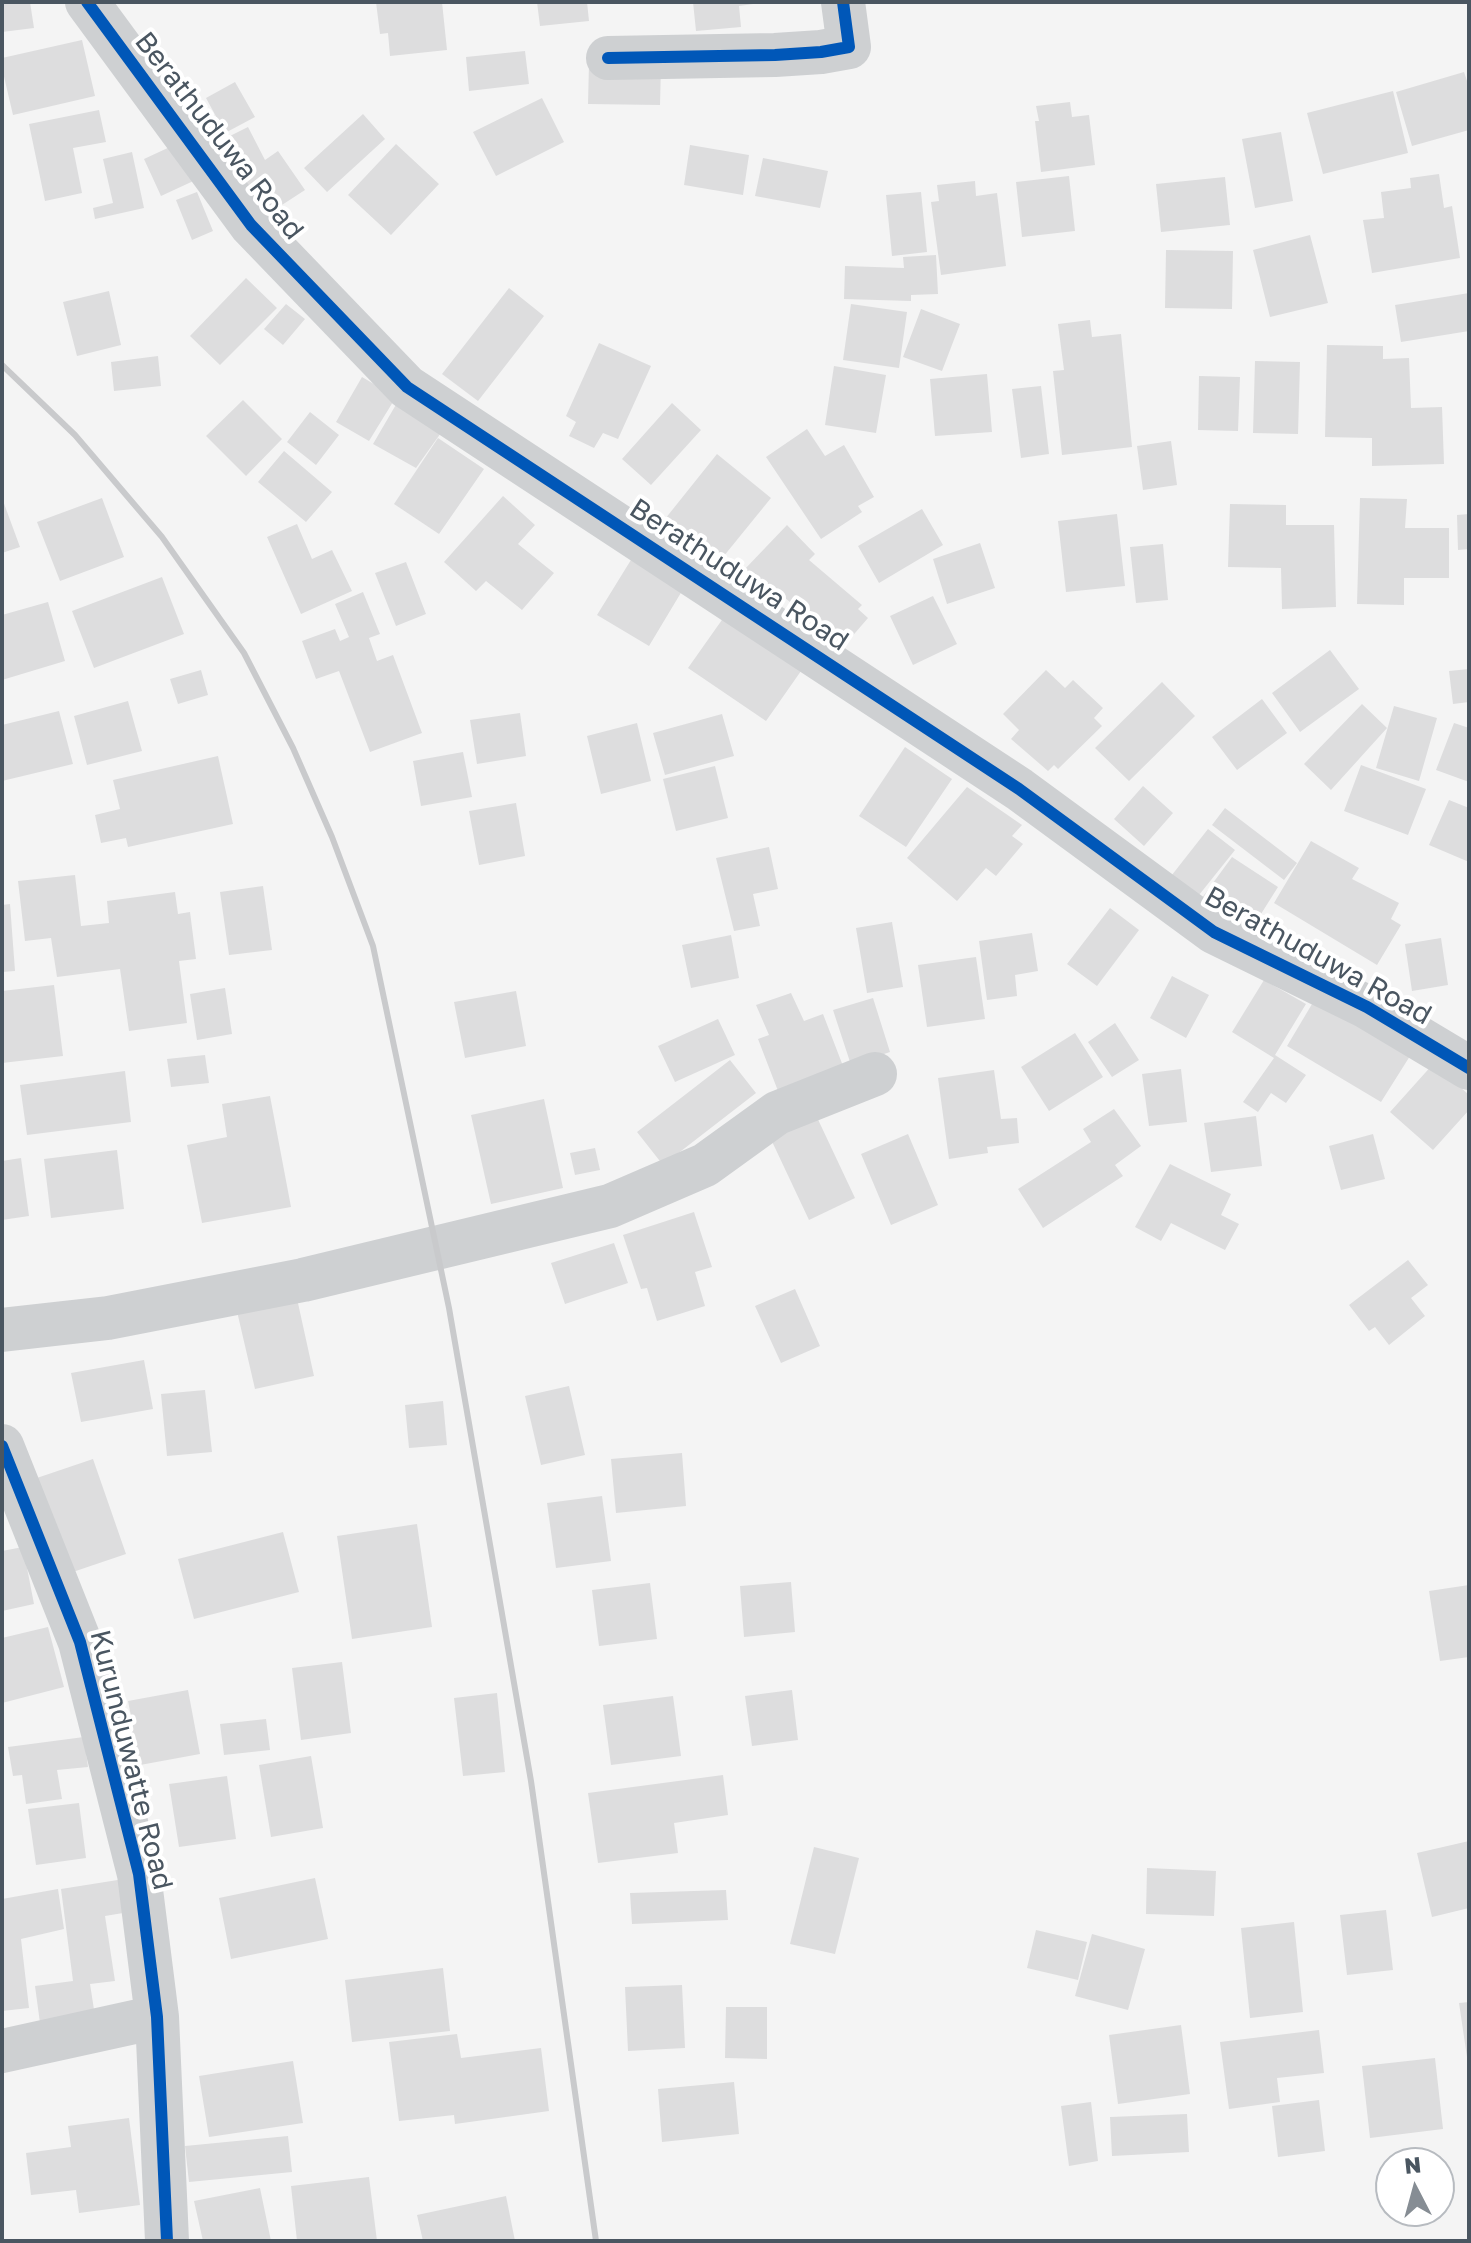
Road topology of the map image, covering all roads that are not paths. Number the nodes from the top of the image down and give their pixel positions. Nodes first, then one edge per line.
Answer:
1 (87, 2) edge
2 (843, 2) edge
3 (608, 58) dead end
4 (1469, 1068) edge
5 (875, 1074) dead end
6 (2, 1330) edge
7 (2, 1446) edge
8 (157, 2017) junction
9 (2, 2051) edge
10 (167, 2241) edge

1 - 4 street, Berathuduwa Road
2 - 3 street
5 - 6 street
7 - 8 street, Kurunduwatte Road
8 - 9 street
8 - 10 street, Kurunduwatte Road

